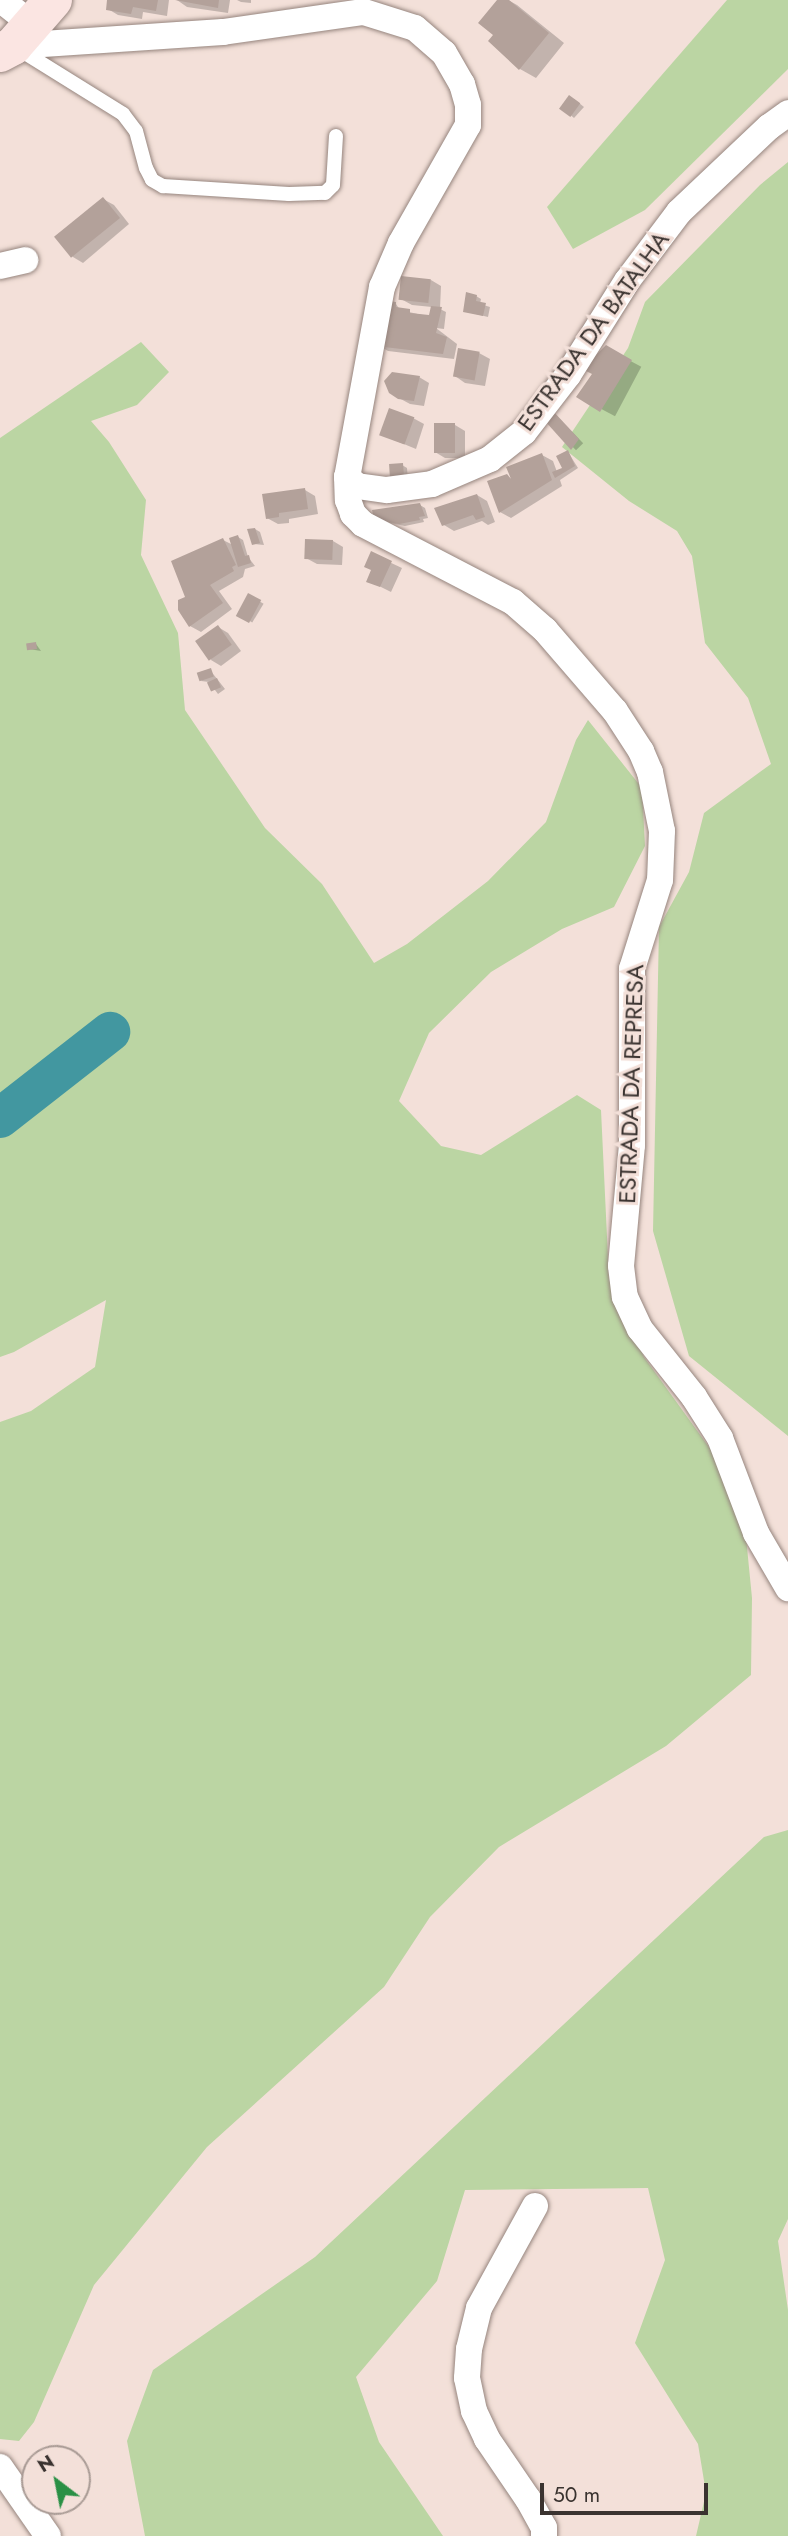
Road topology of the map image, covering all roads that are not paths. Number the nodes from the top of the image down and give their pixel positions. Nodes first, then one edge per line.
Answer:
1 (1, 0) edge
2 (301, 10) edge
3 (24, 31) edge
4 (788, 113) edge
5 (336, 136) dead end
6 (347, 477) junction
7 (788, 1588) edge
8 (535, 2206) dead end
9 (0, 2467) edge
10 (48, 2536) edge
11 (544, 2536) edge

1 - 3 street
2 - 3 street
2 - 6 street
3 - 5 lane
4 - 6 street, ESTRADA DA BATALHA
6 - 7 street, ESTRADA DA REPRESA
8 - 11 street
9 - 10 street

